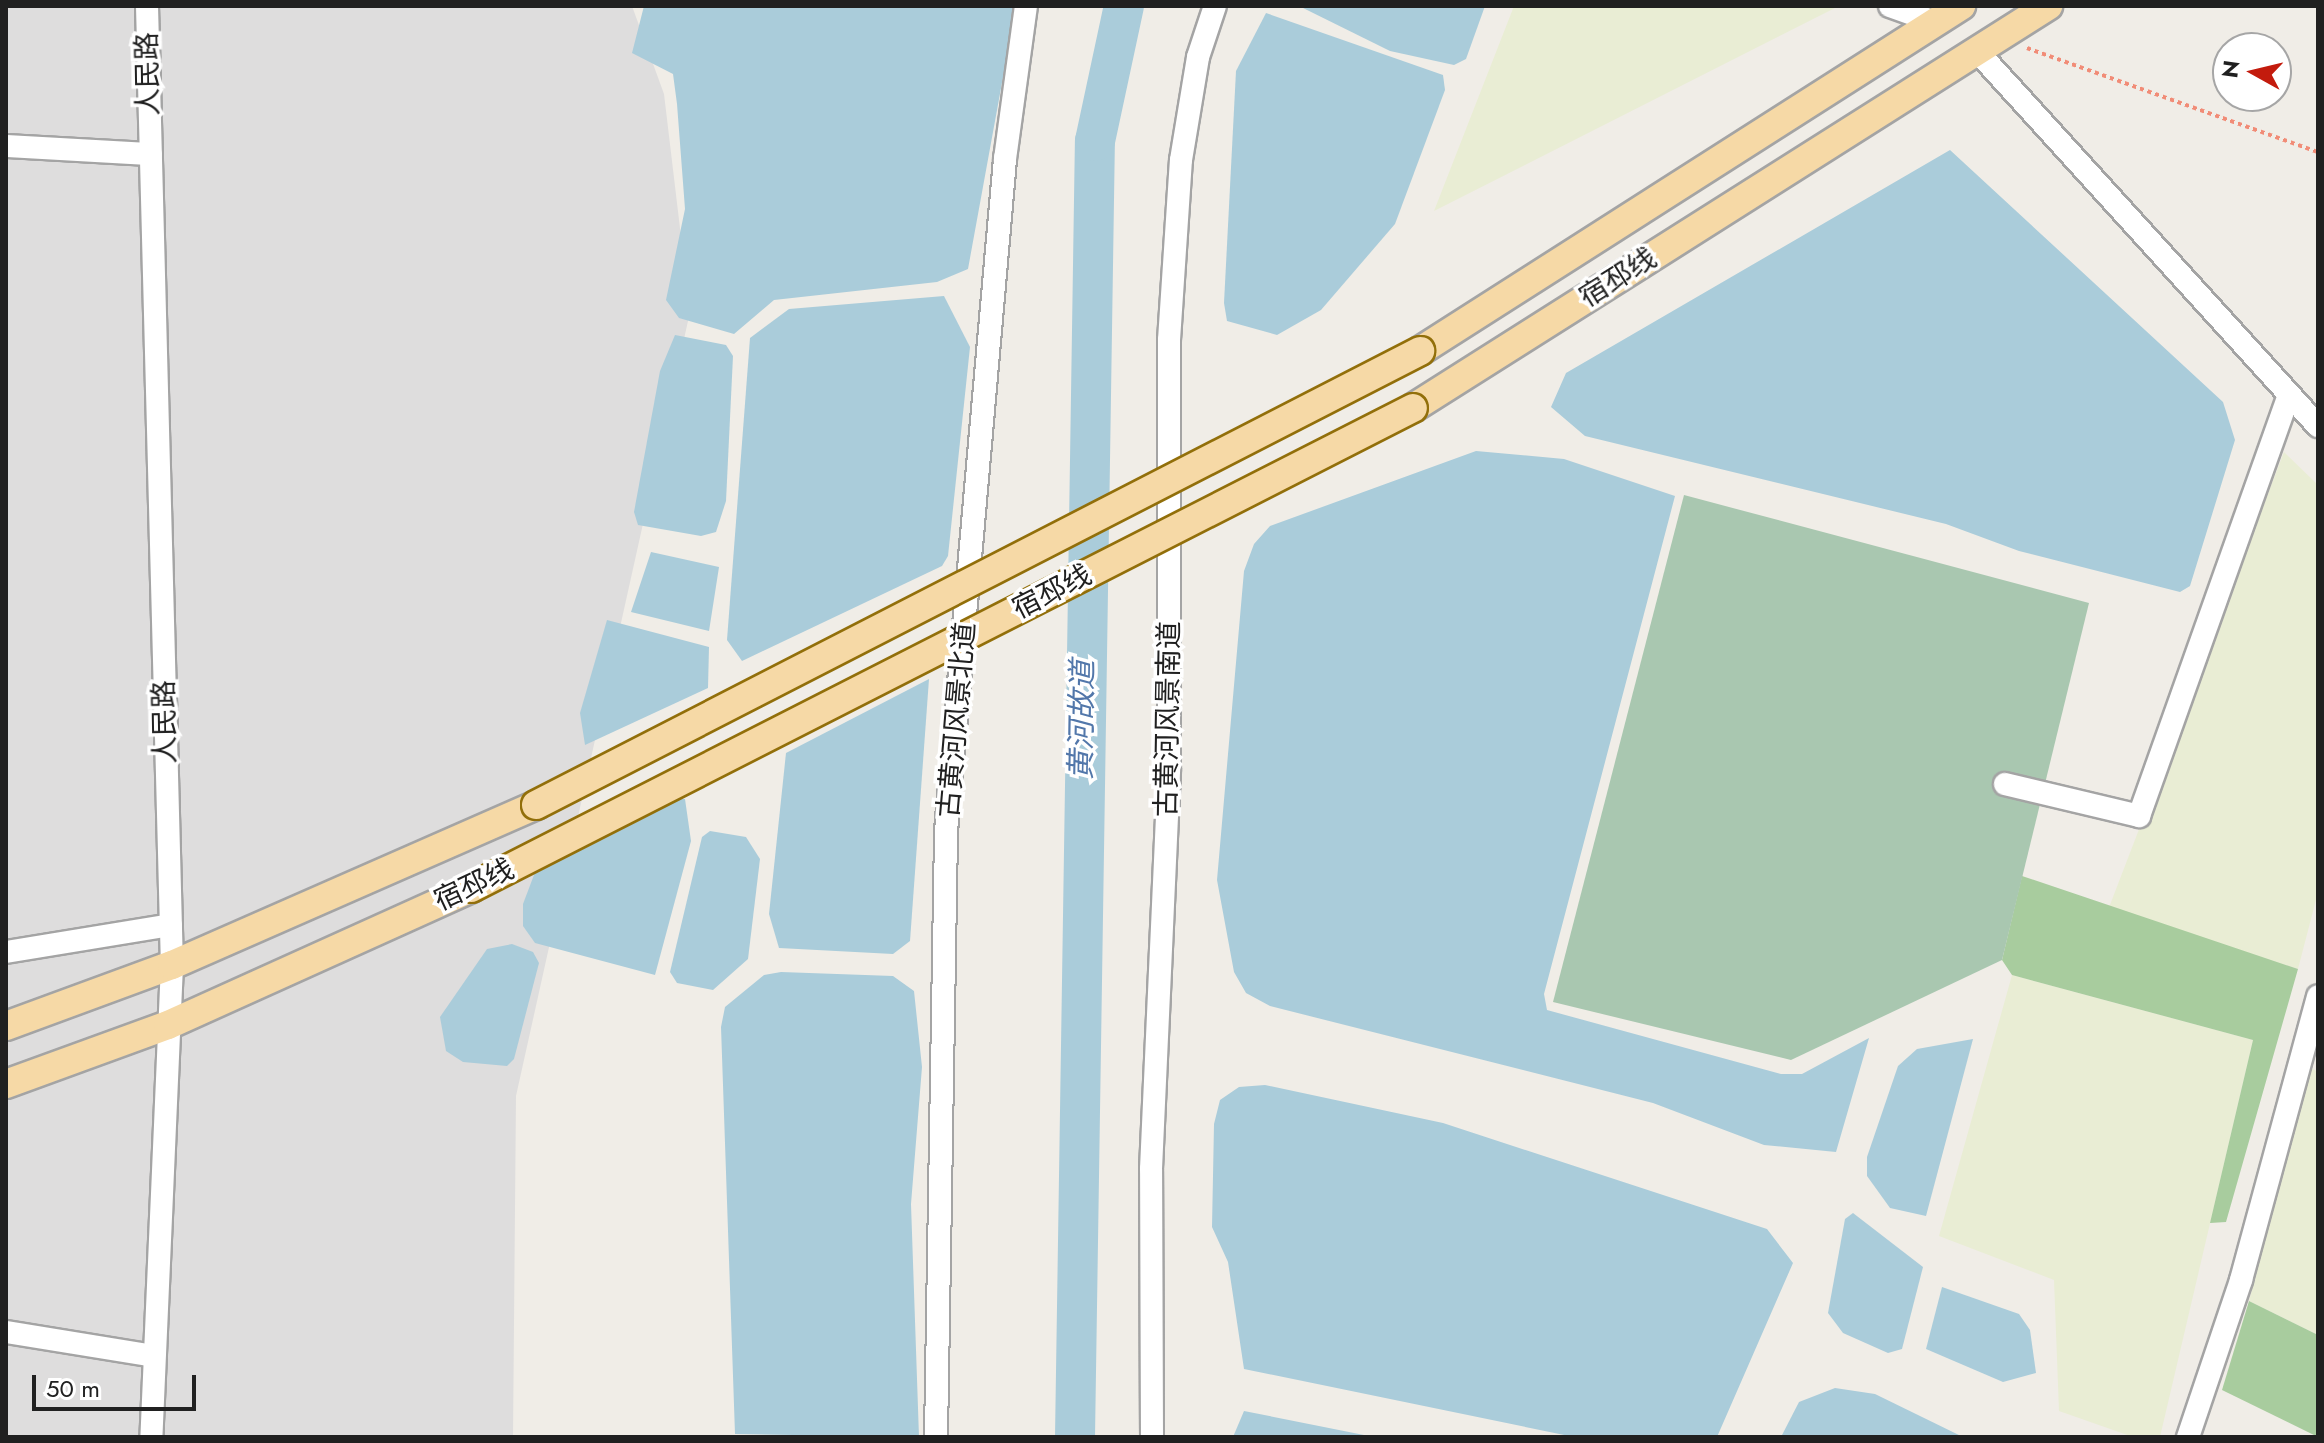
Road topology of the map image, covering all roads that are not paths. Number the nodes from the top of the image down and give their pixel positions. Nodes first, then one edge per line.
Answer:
1 (147, 6) edge
2 (1026, 6) edge
3 (1215, 6) edge
4 (1890, 6) edge
5 (1961, 6) edge
6 (2048, 6) edge
7 (1935, 22) junction
8 (1988, 44) junction
9 (6, 146) edge
10 (151, 154) junction
11 (2288, 398) junction
12 (2318, 426) edge
13 (2005, 784) dead end
14 (171, 925) junction
15 (6, 952) edge
16 (172, 965) junction
17 (2318, 996) edge
18 (168, 1025) junction
19 (6, 1026) edge
20 (6, 1084) edge
21 (6, 1332) edge
22 (154, 1356) junction
23 (151, 1437) edge
24 (936, 1437) edge
25 (1152, 1437) edge
26 (2188, 1437) edge

1 - 10 street, 人民路
2 - 24 street, 古黄河风景北道
3 - 25 street, 古黄河风景南道
4 - 7 street
5 - 7 main road, 宿邳线
6 - 8 main road, 宿邳线
7 - 16 main road, 宿邳线, bridge
8 - 11 street
8 - 18 main road, 宿邳线, bridge
9 - 10 street
10 - 14 street, 人民路
11 - 12 street
11 - 13 street
14 - 15 street
14 - 16 street, 人民路
16 - 18 street, 人民路
16 - 19 main road, 宿邳线
17 - 26 street
18 - 20 main road, 宿邳线
18 - 22 street, 人民路
21 - 22 street
22 - 23 street, 人民路

